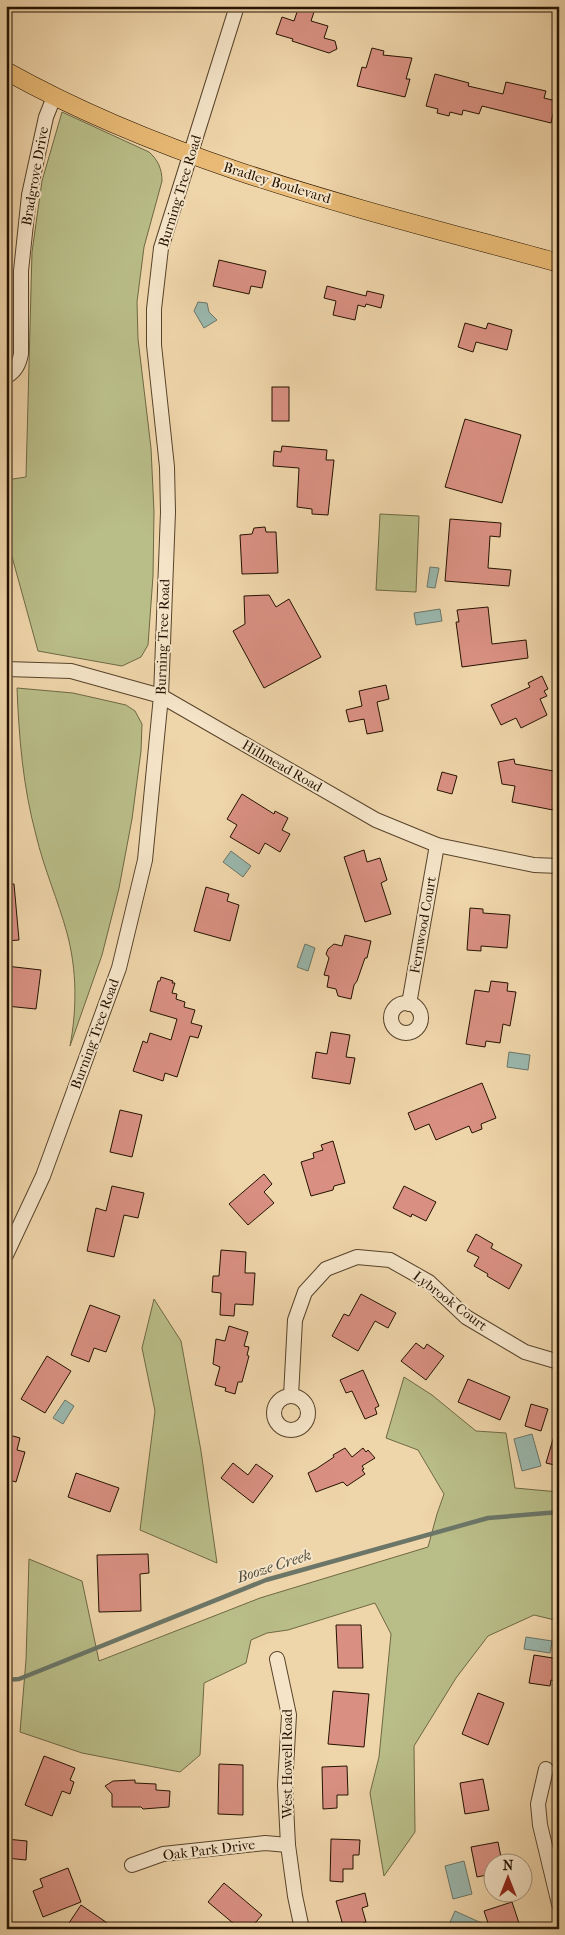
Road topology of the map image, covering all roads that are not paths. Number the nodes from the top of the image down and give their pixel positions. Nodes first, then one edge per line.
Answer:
1 (237, 6) edge
2 (6, 72) edge
3 (54, 97) junction
4 (191, 156) junction
5 (559, 263) edge
6 (9, 375) edge
7 (6, 669) edge
8 (161, 696) junction
9 (437, 846) junction
10 (559, 866) edge
11 (408, 1004) dead end
12 (6, 1255) edge
13 (559, 1362) edge
14 (291, 1396) dead end
15 (278, 1659) dead end
16 (546, 1769) dead end
17 (288, 1845) junction
18 (132, 1864) dead end
19 (559, 1904) edge
20 (302, 1929) edge

1 - 4 street, Burning Tree Road
2 - 3 main road, Bradley Boulevard
3 - 4 main road, Bradley Boulevard
3 - 6 street, Bradgrove Drive
4 - 5 main road, Bradley Boulevard
4 - 8 street, Burning Tree Road
7 - 8 street, Hillmead Road
8 - 9 street, Hillmead Road
8 - 12 street, Burning Tree Road
9 - 10 street, Hillmead Road
9 - 11 street, Fernwood Court
13 - 14 street, Lybrook Court
15 - 17 street, West Howell Road
16 - 19 street
17 - 18 street, Oak Park Drive
17 - 20 street, West Howell Road

